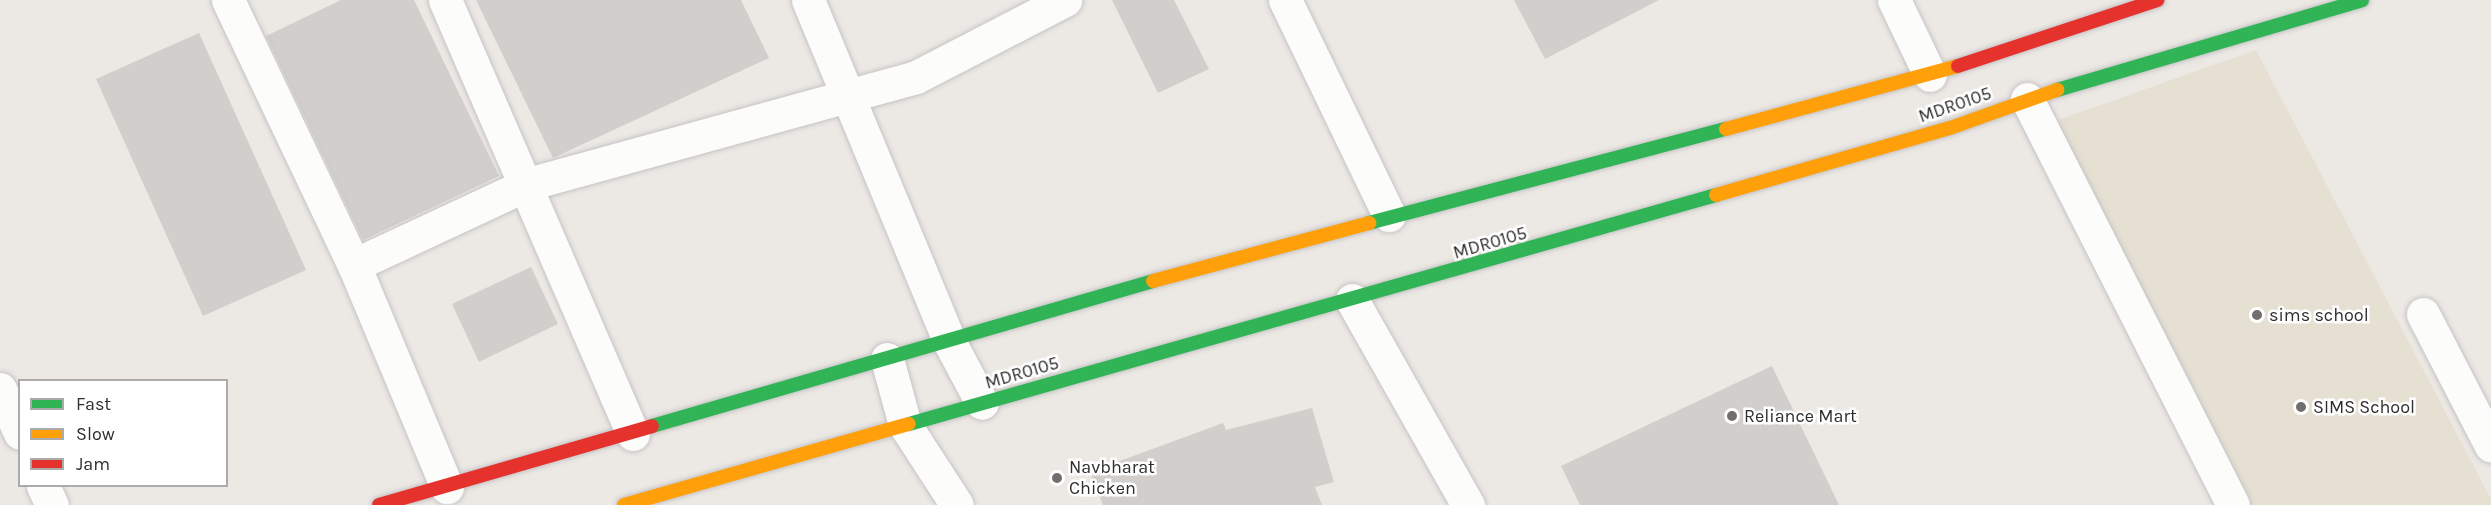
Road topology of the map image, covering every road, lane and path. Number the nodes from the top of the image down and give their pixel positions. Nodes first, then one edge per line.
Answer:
1 (229, 0) edge
2 (445, 0) edge
3 (808, 0) edge
4 (1065, 0) edge
5 (1285, 0) edge
6 (1894, 0) edge
7 (2157, 0) edge
8 (2362, 0) edge
9 (1930, 75) junction
10 (849, 96) junction
11 (2027, 99) junction
12 (528, 184) junction
13 (1389, 215) junction
14 (354, 265) junction
15 (1352, 300) junction
16 (2423, 314) dead end
17 (949, 341) junction
18 (887, 359) junction
19 (0, 389) edge
20 (982, 403) junction
21 (905, 424) junction
22 (18, 429) edge
23 (633, 434) junction
24 (2491, 446) edge
25 (43, 487) edge
26 (447, 487) junction
27 (675, 498) edge
28 (52, 505) edge
29 (379, 505) edge
30 (624, 505) edge
31 (957, 505) edge
32 (1468, 505) edge
33 (2233, 505) edge

1 - 14 street
2 - 12 street
3 - 10 street
4 - 10 street
5 - 13 street
6 - 9 street
7 - 9 main road, MDR0105
8 - 11 main road, MDR0105
9 - 13 main road, MDR0105
10 - 12 street
10 - 17 street
11 - 15 main road, MDR0105
11 - 33 street
12 - 14 street
12 - 23 street
13 - 17 main road, MDR0105
14 - 26 street
15 - 20 main road, MDR0105
15 - 32 street
16 - 24 street
17 - 18 main road, MDR0105
17 - 20 street
18 - 21 street
18 - 23 main road, MDR0105
19 - 22 street
20 - 21 main road, MDR0105
21 - 27 main road, MDR0105
21 - 31 street
23 - 26 main road, MDR0105
25 - 28 street
26 - 29 main road, MDR0105
27 - 30 main road, MDR0105

